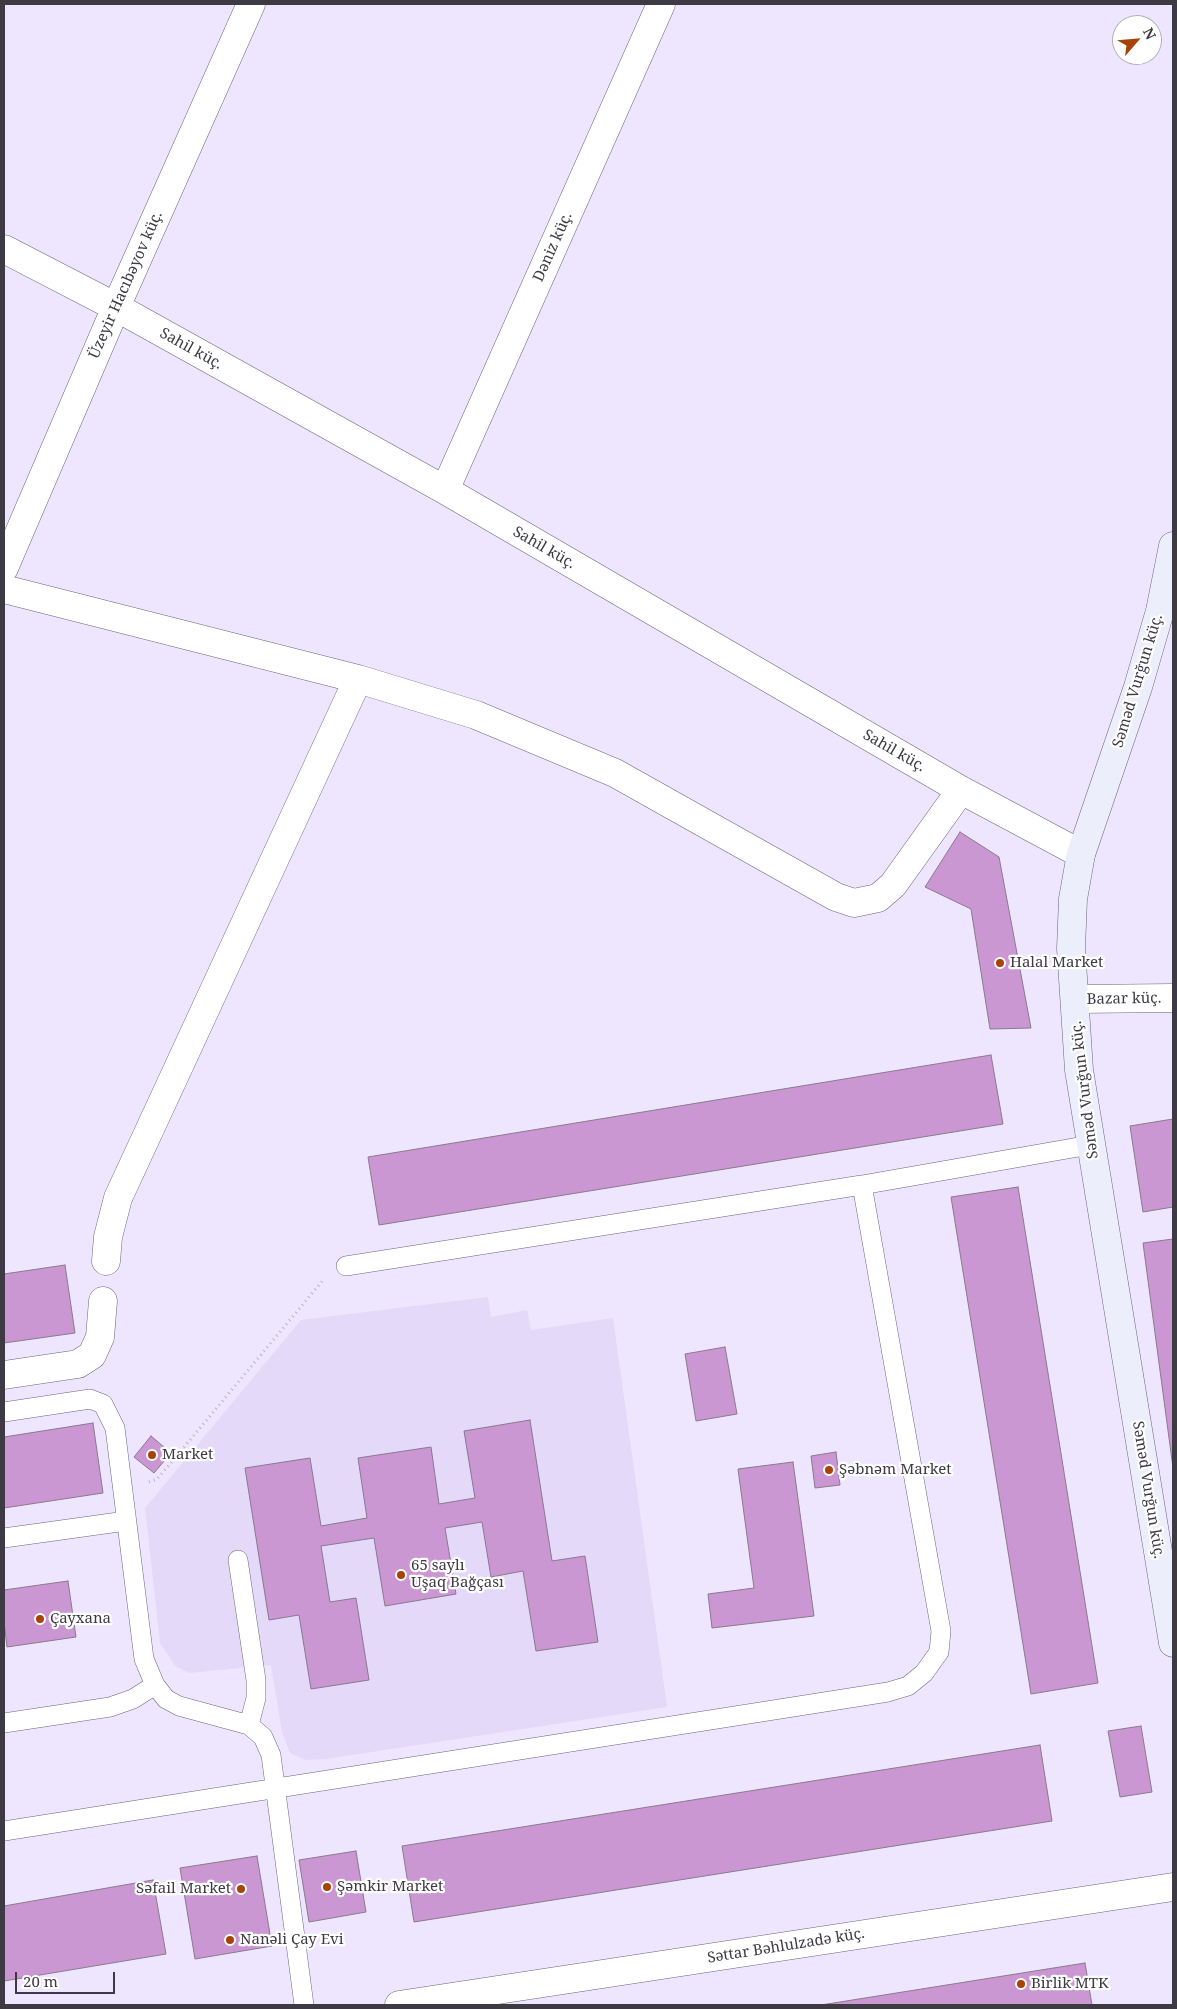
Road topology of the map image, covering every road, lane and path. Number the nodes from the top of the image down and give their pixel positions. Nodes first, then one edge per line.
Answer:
1 (251, 4) edge
2 (661, 4) edge
3 (4, 249) edge
4 (116, 307) junction
5 (445, 490) junction
6 (1173, 546) edge
7 (4, 568) edge
8 (4, 589) edge
9 (1166, 613) edge
10 (358, 678) junction
11 (961, 790) junction
12 (1080, 854) junction
13 (1173, 998) edge
14 (1074, 999) junction
15 (1090, 1145) junction
16 (862, 1185) junction
17 (106, 1261) dead end
18 (346, 1266) joint
19 (103, 1301) dead end
20 (4, 1375) edge
21 (4, 1412) edge
22 (123, 1492) junction
23 (126, 1521) junction
24 (4, 1538) edge
25 (238, 1560) dead end
26 (1173, 1643) edge
27 (155, 1685) junction
28 (4, 1723) edge
29 (249, 1725) junction
30 (276, 1789) junction
31 (4, 1831) edge
32 (1173, 1887) edge
33 (304, 2005) edge
34 (399, 2005) edge

1 - 4 street, Üzeyir Hacıbəyov küç.
2 - 5 street, Dәniz küç.
3 - 4 street, Sahil küç.
4 - 5 street, Sahil küç.
4 - 7 street, Üzeyir Hacıbəyov küç.
5 - 11 street, Sahil küç.
6 - 9 main road, Səməd Vurğun küç.
8 - 10 street
9 - 12 main road, Səməd Vurğun küç.
10 - 11 street
10 - 17 street
11 - 12 street, Sahil küç.
12 - 14 main road, Səməd Vurğun küç.
13 - 14 street, Bazar küç.
14 - 15 main road, Səməd Vurğun küç.
15 - 16 lane
15 - 26 main road, Səməd Vurğun küç.
16 - 18 lane
16 - 30 lane
18 - 22 path
19 - 20 street
21 - 22 lane
22 - 23 lane
23 - 24 lane
23 - 27 lane
25 - 29 lane
27 - 28 lane
27 - 29 lane
29 - 30 lane
30 - 31 lane
30 - 33 lane
32 - 34 street, Səttar Bəhlulzadə küç.

